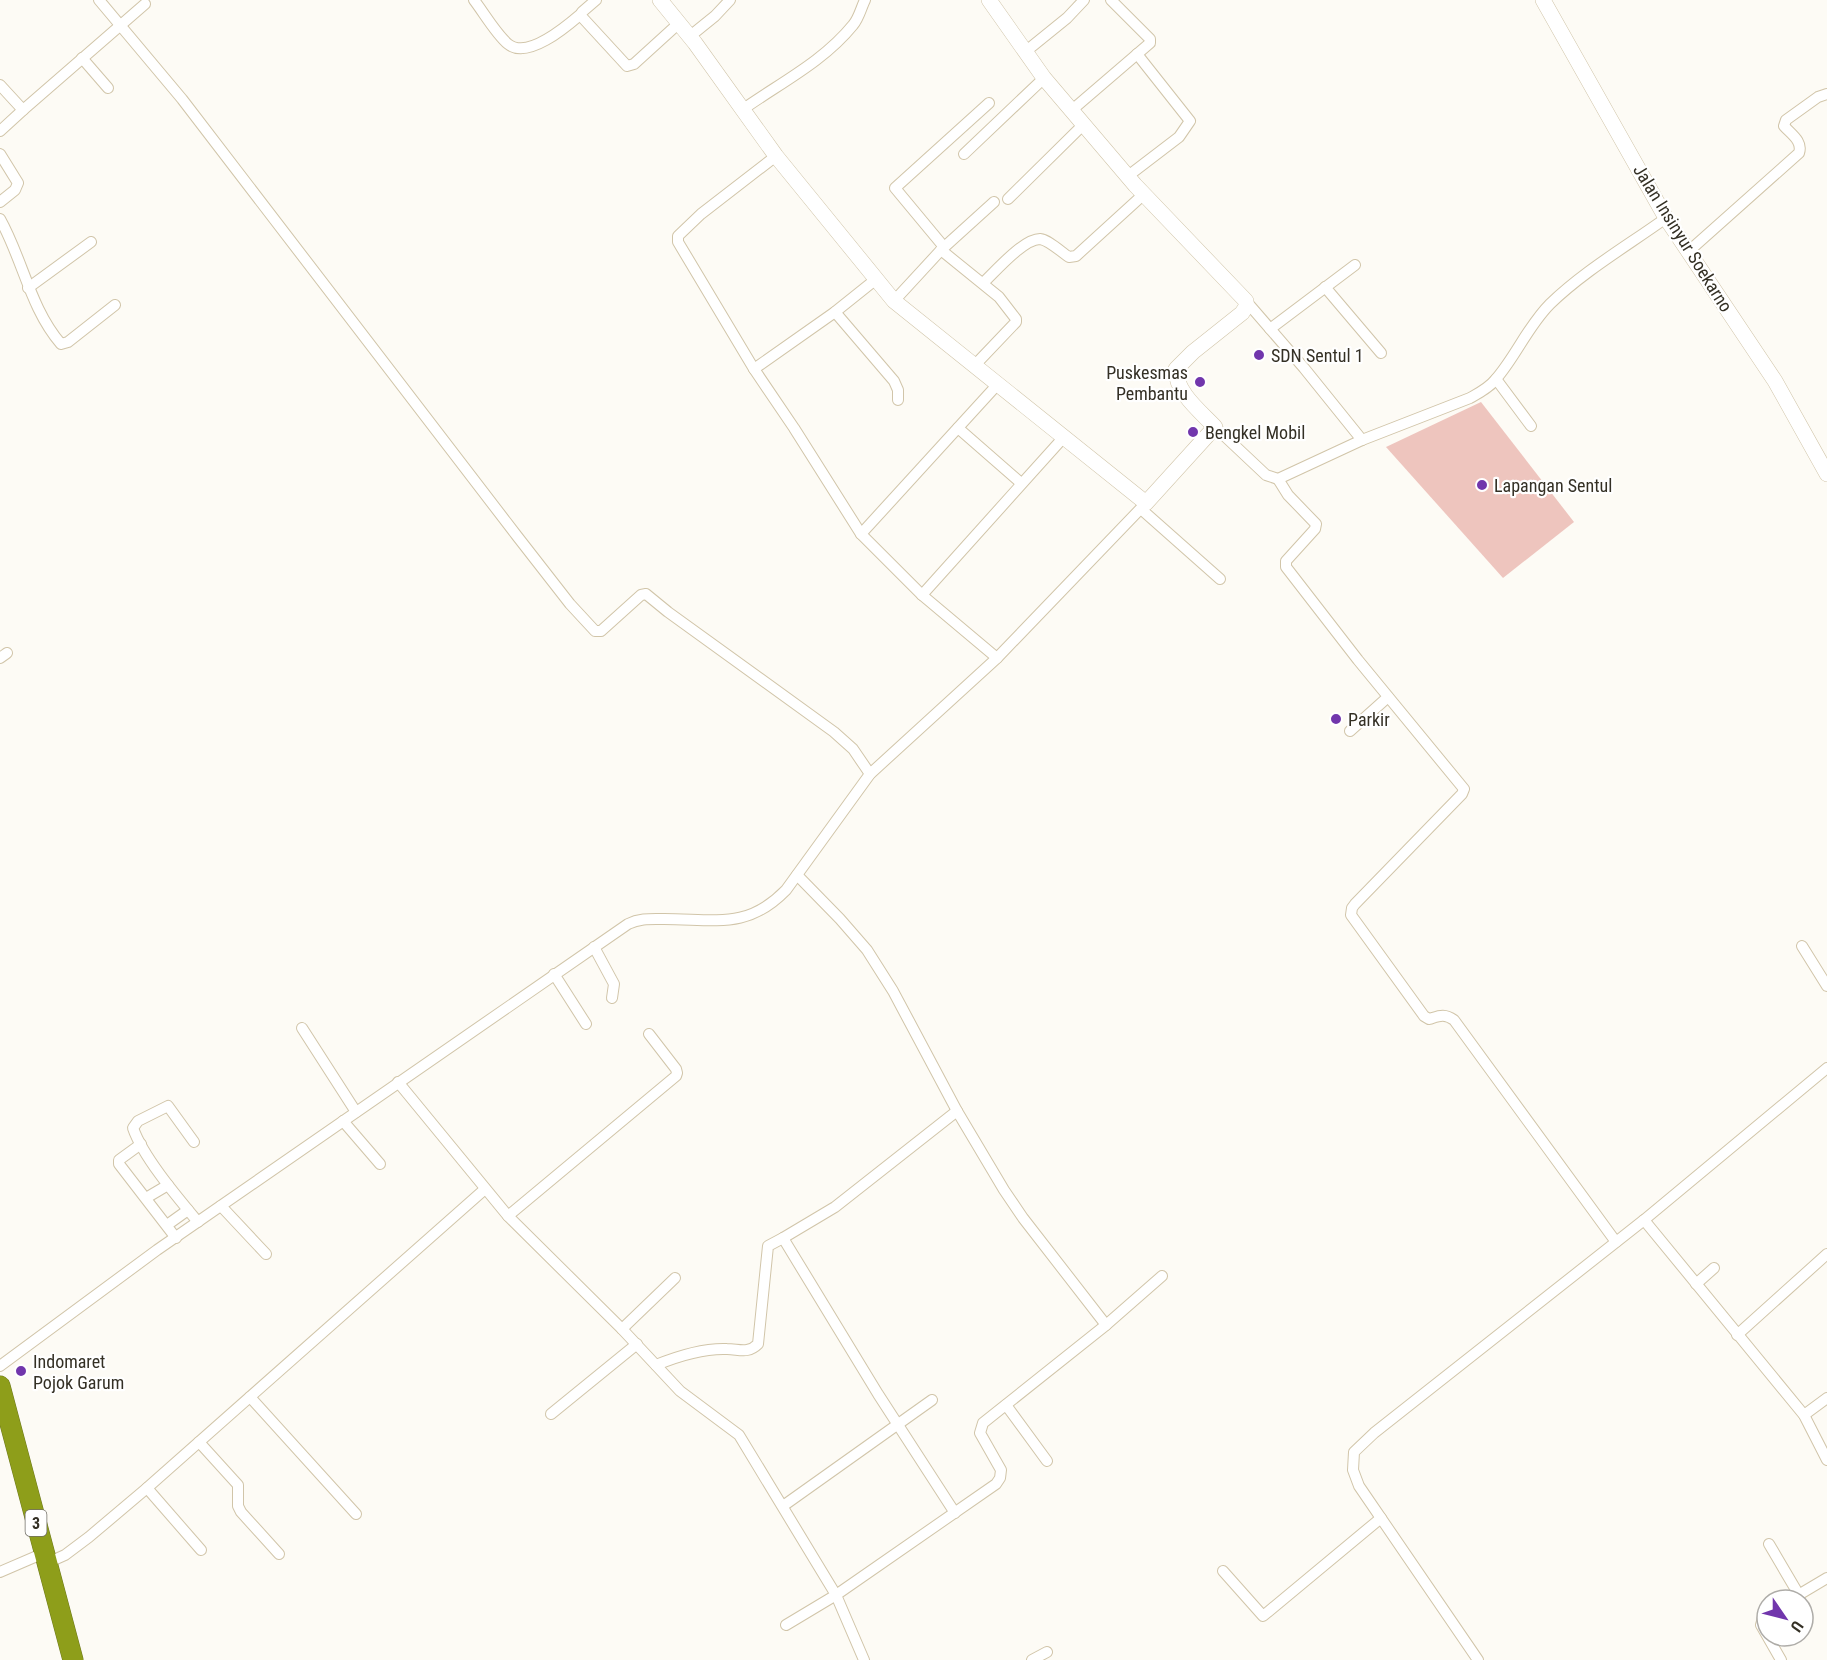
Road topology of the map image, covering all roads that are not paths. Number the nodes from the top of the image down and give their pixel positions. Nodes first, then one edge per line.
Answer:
1 (99, 0) edge
2 (474, 0) edge
3 (596, 0) edge
4 (660, 0) edge
5 (730, 0) edge
6 (866, 0) edge
7 (989, 0) edge
8 (1084, 0) edge
9 (1111, 0) edge
10 (1543, 0) edge
11 (145, 4) dead end
12 (581, 14) junction
13 (678, 24) junction
14 (121, 25) junction
15 (689, 37) junction
16 (1025, 52) junction
17 (1137, 54) junction
18 (82, 58) junction
19 (1044, 78) junction
20 (0, 85) edge
21 (108, 88) dead end
22 (1827, 94) edge
23 (989, 104) dead end
24 (23, 110) junction
25 (742, 110) junction
26 (1072, 110) junction
27 (1084, 124) junction
28 (0, 131) edge
29 (0, 154) edge
30 (964, 154) dead end
31 (776, 156) junction
32 (1128, 176) junction
33 (1144, 194) junction
34 (1008, 199) dead end
35 (0, 202) edge
36 (994, 202) dead end
37 (1666, 218) junction
38 (0, 219) edge
39 (4, 236) edge
40 (91, 242) dead end
41 (943, 248) junction
42 (1689, 251) junction
43 (1355, 265) dead end
44 (875, 280) junction
45 (983, 283) junction
46 (1325, 287) junction
47 (28, 288) junction
48 (894, 301) junction
49 (1246, 301) junction
50 (115, 305) dead end
51 (835, 312) junction
52 (1270, 329) junction
53 (1381, 353) dead end
54 (975, 365) junction
55 (754, 369) junction
56 (1496, 379) junction
57 (997, 385) junction
58 (898, 400) dead end
59 (1531, 426) dead end
60 (1215, 427) junction
61 (958, 428) junction
62 (1063, 438) junction
63 (1362, 440) junction
64 (1827, 474) edge
65 (1278, 479) junction
66 (1021, 483) junction
67 (1143, 506) junction
68 (861, 534) junction
69 (1220, 579) dead end
70 (922, 595) junction
71 (997, 657) junction
72 (1388, 697) junction
73 (1350, 731) dead end
74 (870, 774) junction
75 (797, 875) junction
76 (1802, 946) dead end
77 (594, 947) junction
78 (554, 974) junction
79 (1827, 986) edge
80 (612, 998) dead end
81 (586, 1024) dead end
82 (302, 1029) dead end
83 (649, 1034) dead end
84 (1826, 1069) edge
85 (398, 1082) junction
86 (957, 1111) junction
87 (356, 1112) junction
88 (343, 1121) junction
89 (194, 1142) dead end
90 (141, 1144) junction
91 (380, 1164) dead end
92 (168, 1185) junction
93 (485, 1189) junction
94 (146, 1198) junction
95 (221, 1206) junction
96 (188, 1210) junction
97 (508, 1216) junction
98 (1644, 1220) junction
99 (198, 1222) junction
100 (167, 1225) junction
101 (176, 1238) junction
102 (783, 1238) junction
103 (1616, 1242) junction
104 (266, 1254) dead end
105 (1827, 1254) edge
106 (1714, 1268) dead end
107 (1162, 1276) dead end
108 (675, 1278) dead end
109 (1696, 1284) junction
110 (1106, 1325) junction
111 (622, 1329) junction
112 (1737, 1335) junction
113 (637, 1344) junction
114 (656, 1365) junction
115 (0, 1366) edge
116 (0, 1386) edge
117 (250, 1397) junction
118 (1827, 1398) edge
119 (932, 1400) dead end
120 (1006, 1405) junction
121 (3, 1413) edge
122 (551, 1414) dead end
123 (1804, 1415) junction
124 (898, 1425) junction
125 (199, 1442) junction
126 (1827, 1460) edge
127 (1047, 1461) dead end
128 (147, 1488) junction
129 (783, 1506) junction
130 (955, 1513) junction
131 (356, 1514) dead end
132 (1381, 1518) junction
133 (1769, 1544) dead end
134 (201, 1550) dead end
135 (279, 1554) dead end
136 (46, 1558) junction
137 (1223, 1571) dead end
138 (0, 1572) edge
139 (1827, 1578) edge
140 (1789, 1588) edge
141 (1810, 1588) edge
142 (836, 1595) junction
143 (786, 1625) dead end
144 (1047, 1652) dead end
145 (73, 1660) edge
146 (864, 1660) edge
147 (1032, 1660) edge
148 (1478, 1660) edge

1 - 14 street
2 - 12 street
3 - 12 street
4 - 13 street
5 - 15 street
6 - 25 street
7 - 16 street
8 - 16 street
9 - 17 street
10 - 37 street, Jalan Insinyur Soekarno
11 - 14 street
12 - 13 street
13 - 15 street
14 - 18 street
14 - 74 street
15 - 25 street
16 - 19 street
17 - 26 street
17 - 32 street
18 - 21 street
18 - 24 street
19 - 26 street
19 - 30 street
20 - 24 street
22 - 42 street
23 - 41 street
24 - 28 street
25 - 31 street
26 - 27 street
27 - 32 street
27 - 34 street
29 - 35 street
31 - 44 street
31 - 55 street
32 - 33 street
33 - 45 street
33 - 49 street
36 - 41 street
37 - 42 street, Jalan Insinyur Soekarno
37 - 56 street
38 - 39 street
39 - 47 street
40 - 47 street
41 - 45 street
41 - 48 street
42 - 64 street, Jalan Insinyur Soekarno
43 - 46 street
44 - 48 street
44 - 51 street
45 - 54 street
46 - 52 street
46 - 53 street
47 - 50 street
48 - 54 street
49 - 52 street
49 - 60 street
51 - 55 street
51 - 58 street
52 - 63 street
54 - 57 street
55 - 68 street
56 - 59 street
56 - 63 street
57 - 61 street
57 - 62 street
60 - 65 street
60 - 67 street
61 - 66 street
61 - 68 street
62 - 66 street
62 - 67 street
63 - 65 street
65 - 72 street
66 - 70 street
67 - 69 street
67 - 71 street
68 - 70 street
70 - 71 street
71 - 74 street
72 - 73 street
72 - 103 street
74 - 75 street
75 - 77 street
75 - 86 street
76 - 79 street
77 - 78 street
77 - 80 street
78 - 81 street
78 - 85 street
82 - 87 street
83 - 97 street
84 - 98 street
85 - 87 street
85 - 93 street
86 - 102 street
86 - 110 street
87 - 88 street
88 - 91 street
88 - 95 street
89 - 90 street
90 - 92 street
90 - 94 street
92 - 94 street
92 - 96 street
93 - 97 street
93 - 117 street
94 - 100 street
95 - 99 street
95 - 104 street
96 - 99 street
96 - 100 street
97 - 111 street
98 - 103 street
98 - 109 street
99 - 101 street
100 - 101 street
101 - 115 street
102 - 114 street
102 - 124 street
103 - 132 street
105 - 112 street
106 - 109 street
107 - 110 street
108 - 111 street
109 - 112 street
110 - 120 street
111 - 113 street
112 - 123 street
113 - 114 street
113 - 122 street
114 - 129 street
116 - 121 highway, 3
117 - 125 street
117 - 131 street
118 - 123 street
119 - 124 street
120 - 127 street
120 - 130 street
121 - 136 highway, 3
123 - 126 street
124 - 129 street
124 - 130 street
125 - 128 street
125 - 135 street
128 - 134 street
128 - 136 street
129 - 142 street
130 - 142 street
132 - 137 street
132 - 148 street
133 - 140 street
136 - 138 street
136 - 145 highway, 3
139 - 141 street
142 - 143 street
142 - 146 street
144 - 147 street

